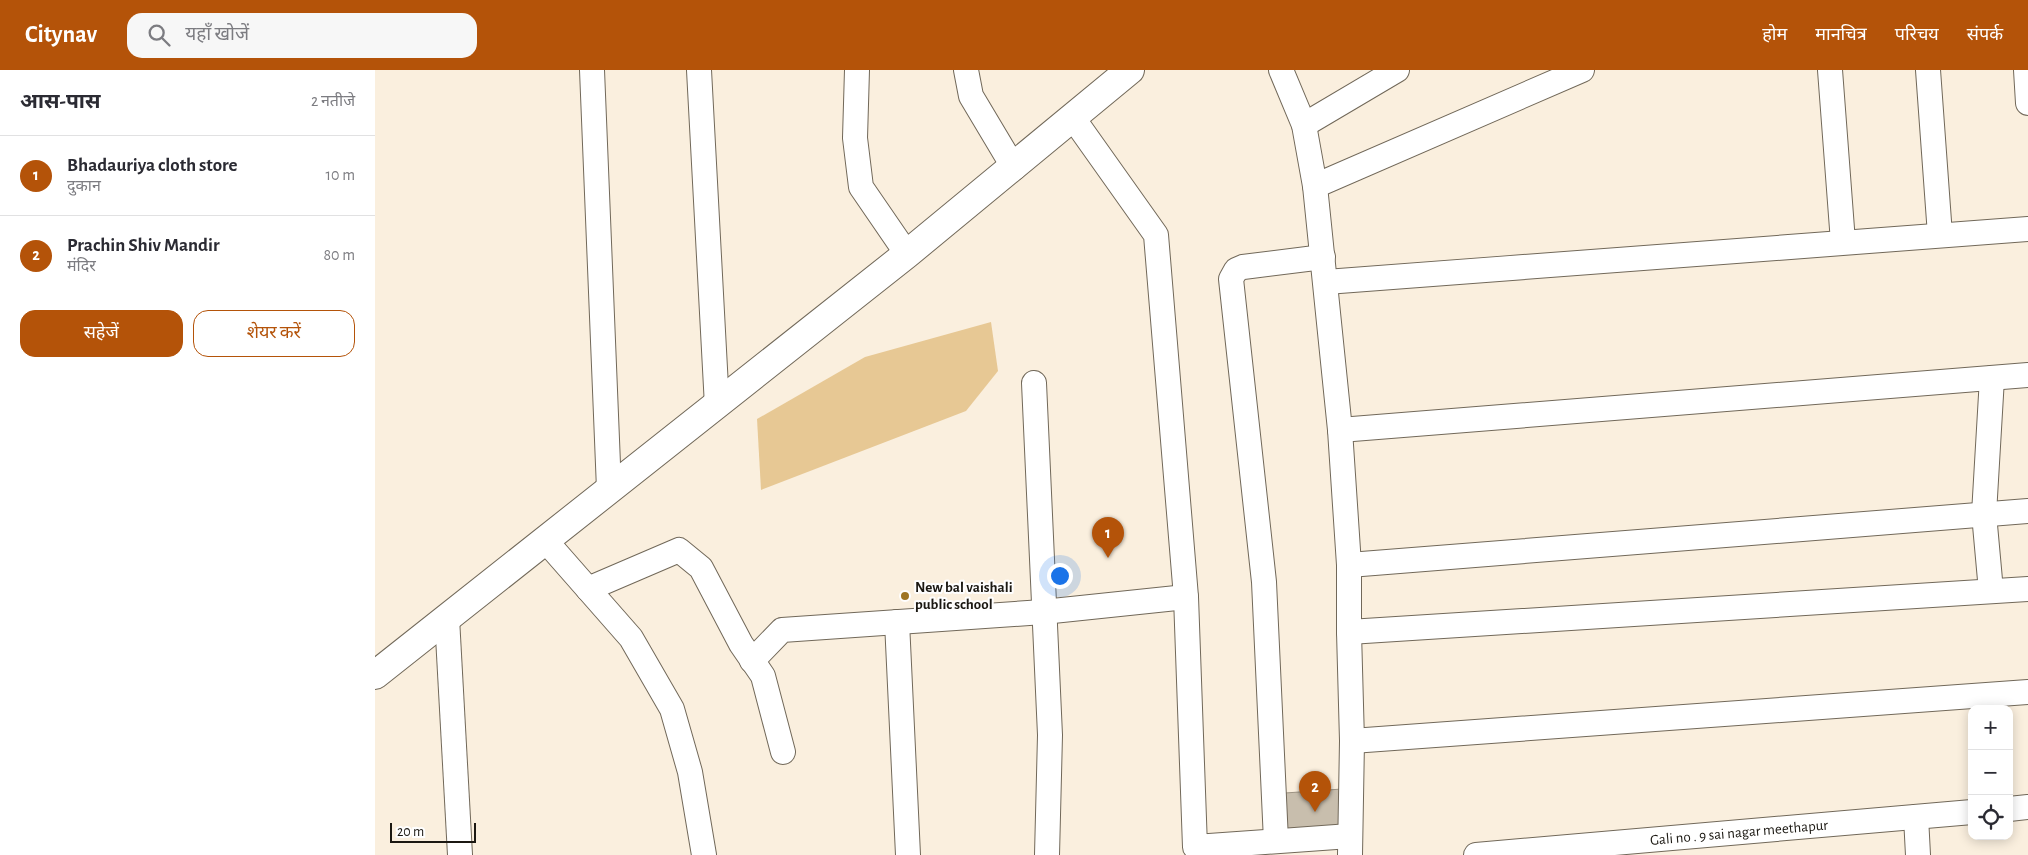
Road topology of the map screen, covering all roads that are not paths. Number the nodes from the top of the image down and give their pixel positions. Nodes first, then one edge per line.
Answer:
1 (593, 70) edge
2 (699, 70) edge
3 (857, 70) edge
4 (966, 70) edge
5 (1130, 70) edge
6 (1281, 70) edge
7 (1397, 70) edge
8 (1582, 70) edge
9 (1830, 70) edge
10 (1928, 70) edge
11 (2026, 70) edge
12 (1559, 74) edge
13 (2028, 103) edge
14 (1073, 118) junction
15 (1305, 125) junction
16 (1014, 168) junction
17 (1315, 186) junction
18 (2028, 229) edge
19 (1940, 235) junction
20 (1843, 242) junction
21 (907, 254) junction
22 (1323, 257) junction
23 (1326, 282) junction
24 (2028, 375) edge
25 (1992, 378) junction
26 (1034, 383) dead end
27 (717, 406) junction
28 (1340, 430) junction
29 (609, 489) junction
30 (2028, 511) edge
31 (1984, 514) junction
32 (545, 540) junction
33 (1349, 565) junction
34 (588, 589) junction
35 (2028, 589) edge
36 (1991, 591) junction
37 (1186, 597) junction
38 (1043, 612) junction
39 (447, 618) junction
40 (897, 622) junction
41 (1349, 632) junction
42 (752, 661) junction
43 (375, 675) edge
44 (2028, 692) edge
45 (1352, 741) junction
46 (783, 752) dead end
47 (2028, 807) edge
48 (2013, 809) edge
49 (1968, 812) edge
50 (1916, 817) junction
51 (1277, 841) junction
52 (1350, 846) edge
53 (1639, 848) edge
54 (460, 855) edge
55 (704, 855) edge
56 (907, 855) edge
57 (1047, 855) edge
58 (1476, 855) edge
59 (1918, 855) edge

1 - 29 street
2 - 27 street
3 - 21 street
4 - 16 street
5 - 14 street
6 - 15 street
7 - 15 street
8 - 12 street
9 - 20 street
10 - 19 street
11 - 13 street
12 - 17 street
14 - 16 street
14 - 37 street
15 - 17 street
16 - 21 street
17 - 22 street
18 - 19 street
19 - 20 street
20 - 23 street
21 - 27 street
22 - 23 street
22 - 51 street
23 - 28 street
24 - 25 street
25 - 28 street
25 - 31 street
26 - 38 street
27 - 29 street
28 - 33 street
29 - 32 street
30 - 31 street
31 - 33 street
31 - 36 street
32 - 34 street
32 - 39 street
33 - 41 street
34 - 42 street
34 - 55 street
35 - 36 street
36 - 41 street
37 - 38 street
37 - 51 street
38 - 40 street
38 - 57 street
39 - 43 street
39 - 54 street
40 - 42 street
40 - 56 street
41 - 45 street
42 - 46 street
44 - 45 street
45 - 52 street
47 - 48 street
49 - 50 street, Gali no . 9 sai nagar meethapur
50 - 53 street, Gali no . 9 sai nagar meethapur
50 - 59 street
51 - 52 street
53 - 58 street, Gali no . 9 sai nagar meethapur

